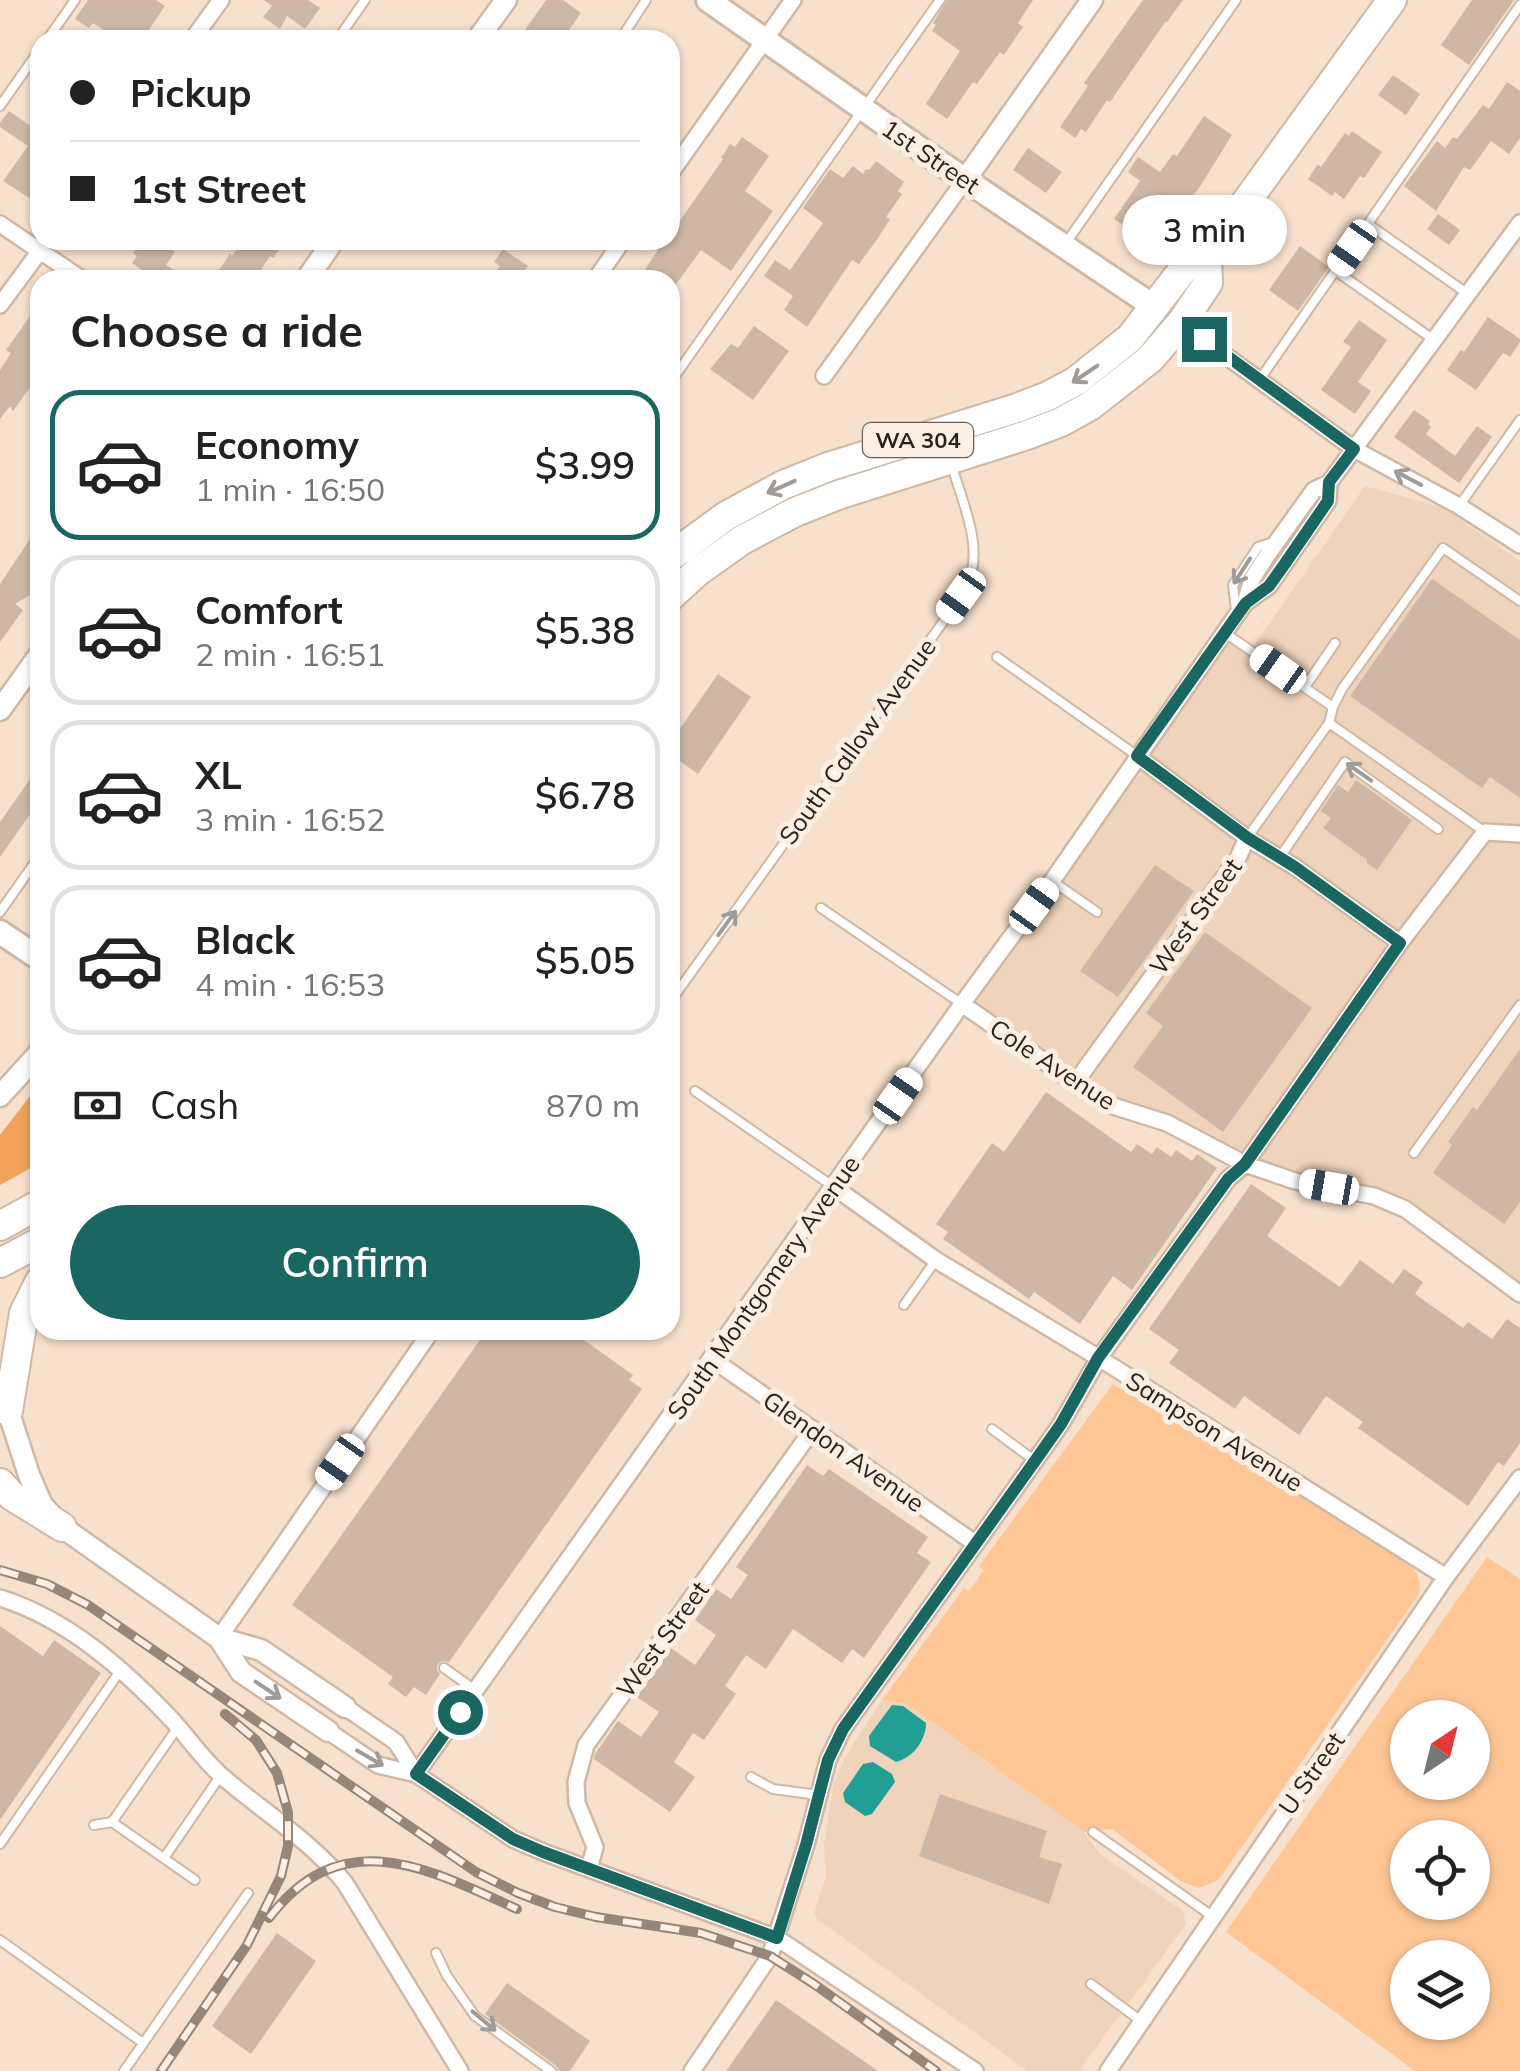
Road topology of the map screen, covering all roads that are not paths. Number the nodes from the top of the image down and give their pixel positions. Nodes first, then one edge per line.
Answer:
1 (75, 0) edge
2 (221, 0) edge
3 (365, 0) edge
4 (506, 0) edge
5 (646, 0) edge
6 (708, 0) edge
7 (793, 0) edge
8 (940, 0) edge
9 (1092, 0) edge
10 (1236, 0) edge
11 (1392, 0) edge
12 (1520, 5) edge
13 (54, 30) edge
14 (199, 30) edge
15 (344, 30) edge
16 (484, 30) edge
17 (626, 30) edge
18 (764, 41) junction
19 (30, 64) edge
20 (0, 106) edge
21 (864, 110) junction
22 (680, 160) edge
23 (964, 180) junction
24 (1520, 222) edge
25 (0, 224) edge
26 (1368, 224) junction
27 (30, 240) edge
28 (1064, 246) junction
29 (39, 250) edge
30 (47, 250) edge
31 (1208, 256) junction
32 (71, 270) edge
33 (1336, 271) junction
34 (1468, 294) junction
35 (0, 305) edge
36 (1156, 308) junction
37 (1181, 323) junction
38 (1434, 340) junction
39 (680, 368) edge
40 (824, 376) dead end
41 (1260, 380) junction
42 (1520, 420) edge
43 (1354, 449) junction
44 (951, 460) junction
45 (1329, 482) junction
46 (1460, 506) junction
47 (1520, 546) edge
48 (680, 550) edge
49 (680, 588) edge
50 (1520, 601) edge
51 (1241, 610) junction
52 (1225, 633) junction
53 (1335, 642) dead end
54 (997, 656) dead end
55 (30, 668) edge
56 (1305, 687) junction
57 (1333, 707) junction
58 (0, 710) edge
59 (1330, 723) junction
60 (1137, 756) junction
61 (1438, 829) dead end
62 (1485, 832) junction
63 (1520, 834) edge
64 (1248, 838) junction
65 (1280, 857) junction
66 (30, 870) edge
67 (1052, 881) junction
68 (822, 908) dead end
69 (0, 912) edge
70 (1096, 912) dead end
71 (0, 932) edge
72 (1400, 943) junction
73 (30, 952) edge
74 (680, 988) edge
75 (962, 1004) junction
76 (1520, 1006) edge
77 (30, 1063) edge
78 (1076, 1083) junction
79 (694, 1091) dead end
80 (0, 1096) edge
81 (1414, 1153) dead end
82 (1245, 1164) junction
83 (834, 1187) junction
84 (30, 1210) edge
85 (0, 1226) edge
86 (30, 1247) edge
87 (936, 1260) junction
88 (0, 1263) edge
89 (1520, 1294) edge
90 (30, 1302) edge
91 (904, 1306) dead end
92 (425, 1340) edge
93 (712, 1358) junction
94 (1098, 1358) junction
95 (4, 1398) edge
96 (813, 1428) junction
97 (992, 1429) dead end
98 (1035, 1461) junction
99 (1520, 1478) edge
100 (0, 1483) edge
101 (62, 1526) junction
102 (976, 1544) junction
103 (1446, 1577) junction
104 (0, 1598) edge
105 (218, 1638) junction
106 (444, 1668) dead end
107 (120, 1670) junction
108 (475, 1690) junction
109 (345, 1707) joint
110 (178, 1726) junction
111 (328, 1731) joint
112 (416, 1774) junction
113 (220, 1775) junction
114 (751, 1777) dead end
115 (818, 1795) junction
116 (112, 1822) junction
117 (94, 1825) dead end
118 (1094, 1832) dead end
119 (0, 1844) edge
120 (164, 1858) junction
121 (589, 1868) junction
122 (195, 1880) dead end
123 (248, 1893) dead end
124 (1212, 1916) junction
125 (777, 1938) junction
126 (0, 1940) edge
127 (436, 1953) dead end
128 (1091, 1984) dead end
129 (1141, 2021) junction
130 (143, 2044) junction
131 (124, 2071) edge
132 (460, 2071) edge
133 (550, 2071) edge
134 (692, 2071) edge
135 (974, 2071) edge
136 (1108, 2071) edge

1 - 13 lane
2 - 14 street
3 - 15 lane
4 - 16 street
5 - 17 lane
6 - 18 main road, 1st Street
7 - 18 street
8 - 21 lane
9 - 23 street
10 - 28 lane
11 - 31 highway, WA 304
12 - 26 lane
18 - 21 main road, 1st Street
18 - 22 street
19 - 20 lane
21 - 23 main road, 1st Street
21 - 39 lane
23 - 28 main road, 1st Street
23 - 40 street
24 - 34 street, South Montgomery Avenue
25 - 27 street
26 - 33 lane
26 - 34 lane
28 - 36 main road, 1st Street
29 - 35 street
30 - 32 street
31 - 36 highway, WA 304
31 - 37 highway, WA 304
33 - 38 lane
33 - 41 lane
34 - 38 street, South Montgomery Avenue
36 -> 48 highway, WA 304
37 - 41 street
37 - 44 highway, WA 304
38 - 43 street, South Montgomery Avenue
41 - 43 street
42 - 46 lane
43 - 45 street, South Montgomery Avenue
46 -> 43 street
44 - 49 highway, WA 304
74 -> 44 lane, South Callow Avenue
45 -> 51 street, South Montgomery Avenue
45 - 51 street, South Montgomery Avenue
46 - 47 street
50 - 57 lane, West Street
51 - 52 street, South Montgomery Avenue
52 - 56 lane
52 - 60 street, South Montgomery Avenue
53 - 56 lane
54 - 60 lane
55 - 58 street
56 - 57 lane
57 - 59 lane, West Street
59 - 62 lane
59 - 64 lane, West Street
60 - 64 street
60 - 67 street, South Montgomery Avenue
61 -> 65 lane
62 - 63 street
62 - 72 street
64 - 65 street
64 - 78 street, West Street
65 - 72 street
66 - 69 lane
67 - 70 lane
67 - 75 street, South Montgomery Avenue
68 - 75 lane
71 - 73 main road
72 - 82 street
75 - 78 street, Cole Avenue
75 - 83 street, South Montgomery Avenue
76 - 81 lane
77 - 80 street
78 - 82 street, Cole Avenue
79 - 83 lane
82 - 89 street, Cole Avenue
82 - 94 street
83 - 87 street, Sampson Avenue
83 - 93 street, South Montgomery Avenue
84 - 85 highway
86 - 88 highway
87 - 91 lane
87 - 94 street, Sampson Avenue
90 - 95 highway
92 - 105 street
93 - 96 street, Glendon Avenue
93 - 108 street, South Montgomery Avenue
94 - 98 street
94 - 103 street, Sampson Avenue
95 - 101 street
96 - 102 street, Glendon Avenue
96 - 121 street, West Street
97 - 98 lane
98 - 102 street
99 - 103 street, U Street
100 - 101 highway
101 - 105 street
102 - 115 street
103 - 124 street, U Street
104 - 107 street
105 - 109 street
105 -> 111 street
106 - 108 lane
107 - 110 street
107 - 119 lane
108 - 112 street, South Montgomery Avenue
109 - 112 street
110 - 113 street
110 - 116 lane
111 -> 112 street
112 - 121 street
113 - 120 lane
113 - 132 street
114 - 115 lane
115 - 125 street
116 - 117 lane
116 - 120 lane
118 - 124 lane
120 - 122 lane
121 - 125 street
123 - 130 lane
124 - 129 street, U Street
125 - 134 street
125 - 135 street
126 - 130 lane
127 -> 133 lane
128 - 129 lane
129 - 136 street, U Street
130 - 131 lane

